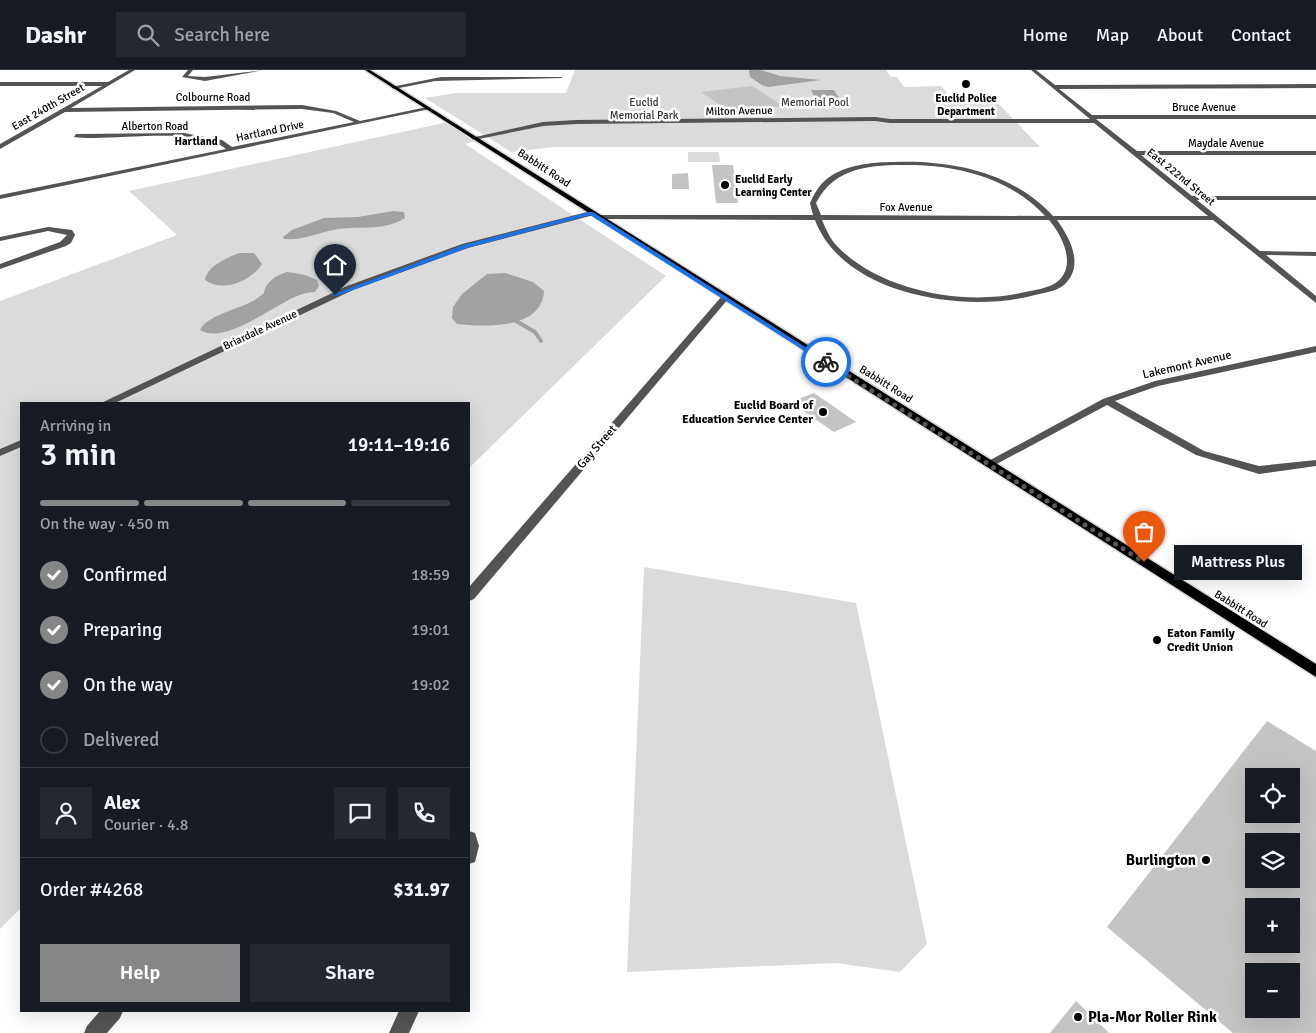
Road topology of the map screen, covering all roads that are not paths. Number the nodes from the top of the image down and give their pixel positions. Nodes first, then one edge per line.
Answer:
1 (133, 70) edge
2 (191, 70) edge
3 (262, 70) edge
4 (367, 70) edge
5 (1033, 70) edge
6 (480, 78) junction
7 (561, 78) dead end
8 (434, 80) junction
9 (0, 84) edge
10 (19, 84) junction
11 (109, 84) junction
12 (1316, 86) edge
13 (394, 87) junction
14 (1054, 87) junction
15 (7, 90) dead end
16 (427, 109) junction
17 (65, 110) junction
18 (1316, 116) edge
19 (1094, 119) junction
20 (358, 122) junction
21 (76, 136) dead end
22 (474, 138) junction
23 (0, 147) edge
24 (230, 149) junction
25 (1136, 153) junction
26 (1316, 153) edge
27 (0, 197) edge
28 (1192, 198) junction
29 (1316, 198) edge
30 (594, 215) junction
31 (818, 218) junction
32 (1053, 218) junction
33 (1215, 218) junction
34 (0, 239) edge
35 (1258, 253) junction
36 (1316, 254) edge
37 (0, 267) edge
38 (725, 298) junction
39 (1316, 300) edge
40 (1316, 349) edge
41 (1107, 401) junction
42 (108, 402) edge
43 (20, 443) edge
44 (0, 453) edge
45 (1316, 463) edge
46 (989, 464) junction
47 (470, 595) edge
48 (1316, 671) edge
49 (112, 1012) edge
50 (409, 1012) edge
51 (94, 1033) edge
52 (399, 1033) edge

1 - 11 street, East 240th Street
2 - 3 street
4 - 13 main road, Babbitt Road
5 - 14 street, East 222nd Street
6 - 7 street
6 - 8 street
6 - 8 street
8 - 13 street
9 - 10 street
10 - 11 street
10 - 15 street
11 - 17 street, East 240th Street
12 - 14 street
13 - 16 main road, Babbitt Road
14 - 19 street, East 222nd Street
16 - 20 street, Hartland Drive
16 - 22 main road, Babbitt Road
17 - 20 street, Colbourne Road
17 - 23 street, East 240th Street
18 - 19 street, Bruce Avenue
19 - 22 street, Milton Avenue
19 - 25 street, East 222nd Street
20 - 24 street, Hartland Drive
21 - 24 street, Alberton Road
22 - 30 main road, Babbitt Road
24 - 27 street, Hartland Drive
25 - 26 street, Maydale Avenue
25 - 28 street, East 222nd Street
28 - 29 street
28 - 33 street, East 222nd Street
30 - 31 street, Fox Avenue
30 - 38 main road, Babbitt Road
30 - 42 street, Briardale Avenue
31 - 32 street, Fox Avenue
31 - 32 street
31 - 32 street
32 - 33 street, Fox Avenue
33 - 35 street, East 222nd Street
34 - 37 street
35 - 36 street
35 - 39 street, East 222nd Street
38 - 46 main road, Babbitt Road
38 - 47 street, Gay Street
40 - 41 street, Lakemont Avenue
41 - 45 street
41 - 46 street, Lakemont Avenue
43 - 44 street
46 - 48 main road, Babbitt Road
49 - 51 street
50 - 52 street

